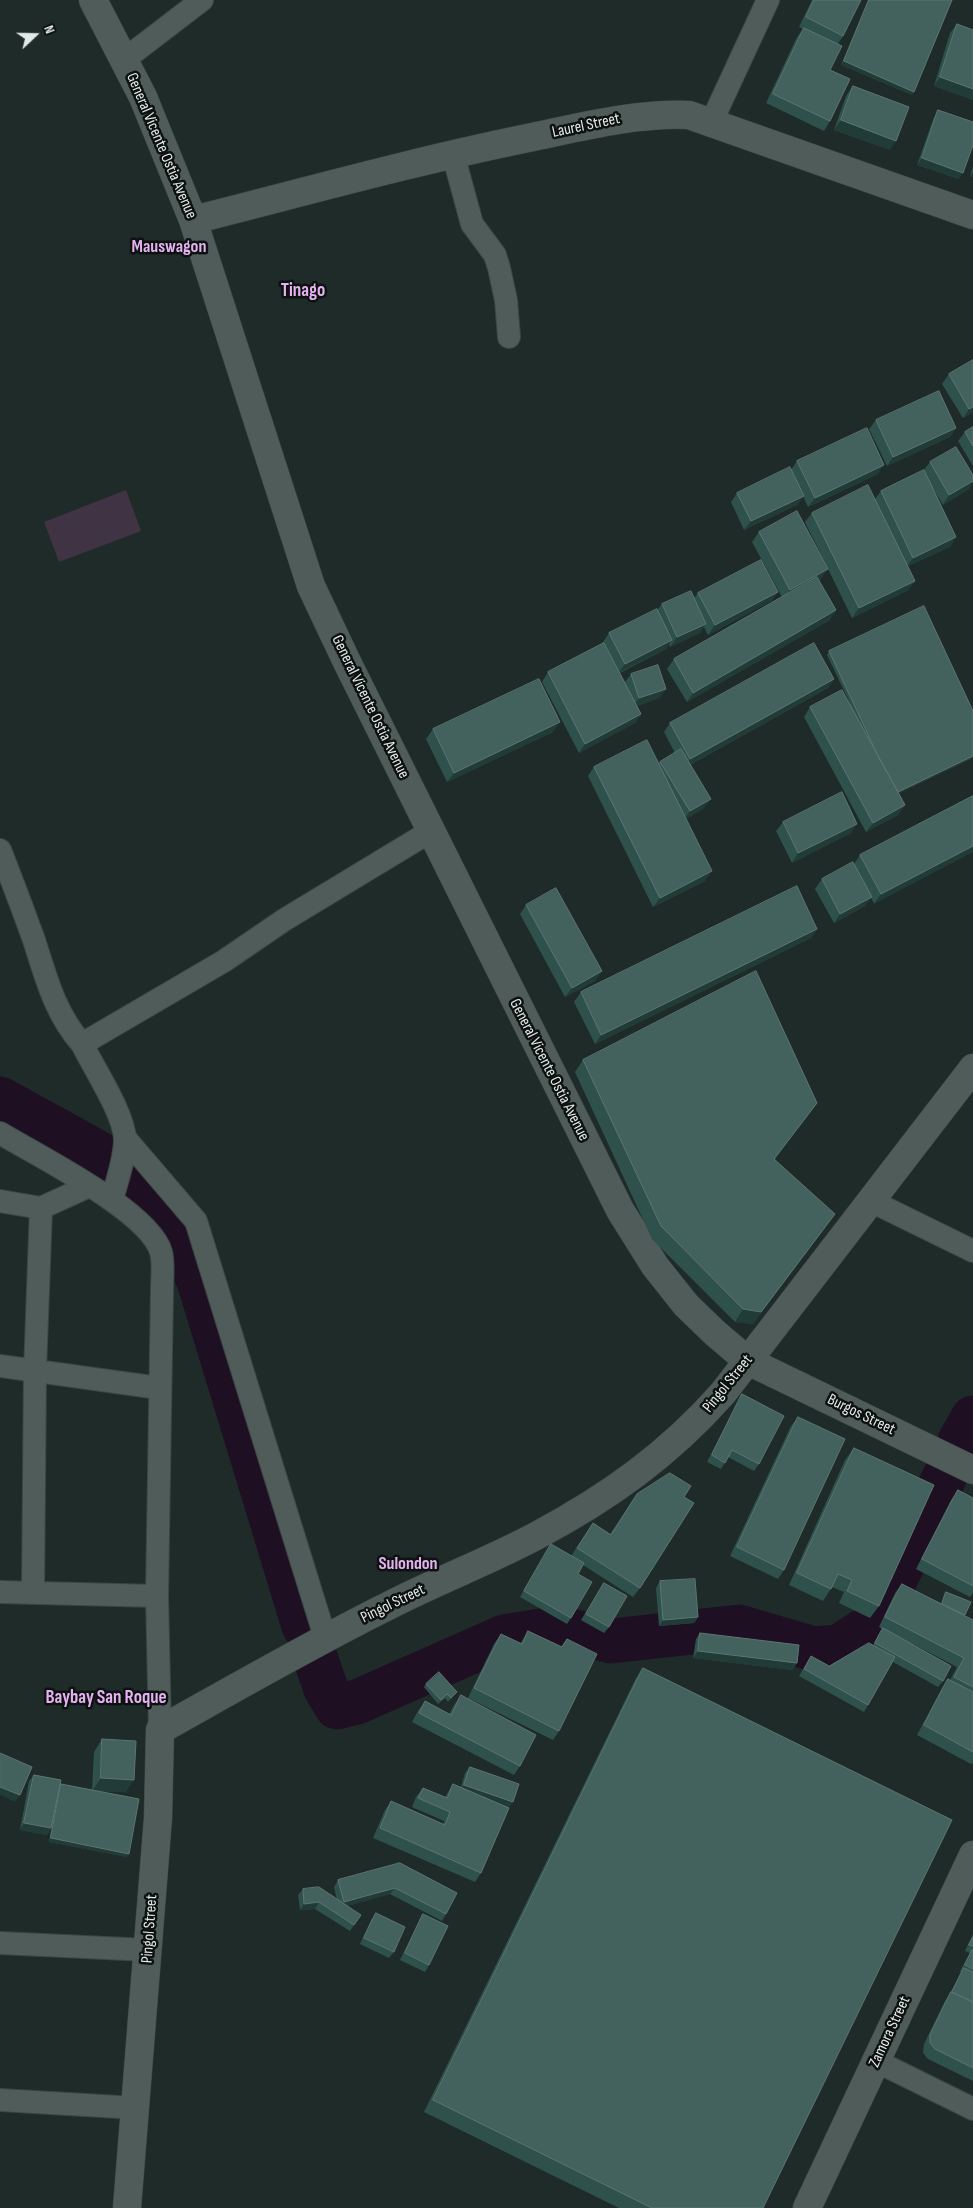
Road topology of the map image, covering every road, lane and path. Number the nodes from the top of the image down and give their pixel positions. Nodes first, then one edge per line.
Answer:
1 (93, 0) edge
2 (202, 0) edge
3 (768, 0) edge
4 (125, 59) junction
5 (711, 123) junction
6 (454, 154) junction
7 (973, 215) edge
8 (193, 220) junction
9 (509, 338) dead end
10 (431, 831) junction
11 (0, 850) edge
12 (82, 1044) junction
13 (973, 1068) edge
14 (0, 1133) edge
15 (125, 1138) junction
16 (88, 1186) junction
17 (112, 1200) junction
18 (0, 1201) edge
19 (871, 1201) junction
20 (41, 1208) junction
21 (973, 1251) edge
22 (748, 1361) junction
23 (0, 1366) edge
24 (35, 1372) junction
25 (159, 1388) junction
26 (973, 1470) edge
27 (0, 1592) edge
28 (33, 1594) junction
29 (157, 1596) junction
30 (325, 1637) junction
31 (160, 1730) junction
32 (973, 1855) edge
33 (966, 1890) edge
34 (0, 1943) edge
35 (148, 1950) junction
36 (876, 2061) junction
37 (0, 2100) edge
38 (136, 2108) junction
39 (973, 2108) edge
40 (812, 2206) edge
41 (127, 2208) edge

1 - 4 street, General Vicente Ostia Avenue
2 - 4 street
3 - 5 street
4 - 8 street, General Vicente Ostia Avenue
5 - 6 street, Laurel Street
5 - 7 street, Laurel Street
6 - 8 street, Laurel Street
6 - 9 street
8 - 10 street, General Vicente Ostia Avenue
10 - 12 street
10 - 22 street, General Vicente Ostia Avenue
11 - 12 street
12 - 15 street
13 - 19 street, Pingol Street
14 - 16 street
15 - 17 street
15 - 30 street
16 - 17 street
16 - 20 street
17 - 25 street
18 - 20 street
19 - 21 street
19 - 22 street, Pingol Street
20 - 24 street
22 - 26 street, Burgos Street
22 - 30 street, Pingol Street
23 - 24 street
24 - 25 street
24 - 28 street
25 - 29 street
27 - 28 street
28 - 29 street
29 - 31 street
30 - 31 street, Pingol Street
31 - 35 street, Pingol Street
32 - 33 street, Zamora Street
33 - 36 street, Zamora Street
34 - 35 street
35 - 38 street, Pingol Street
36 - 39 street
36 - 40 street, Zamora Street
37 - 38 street
38 - 41 street, Pingol Street

